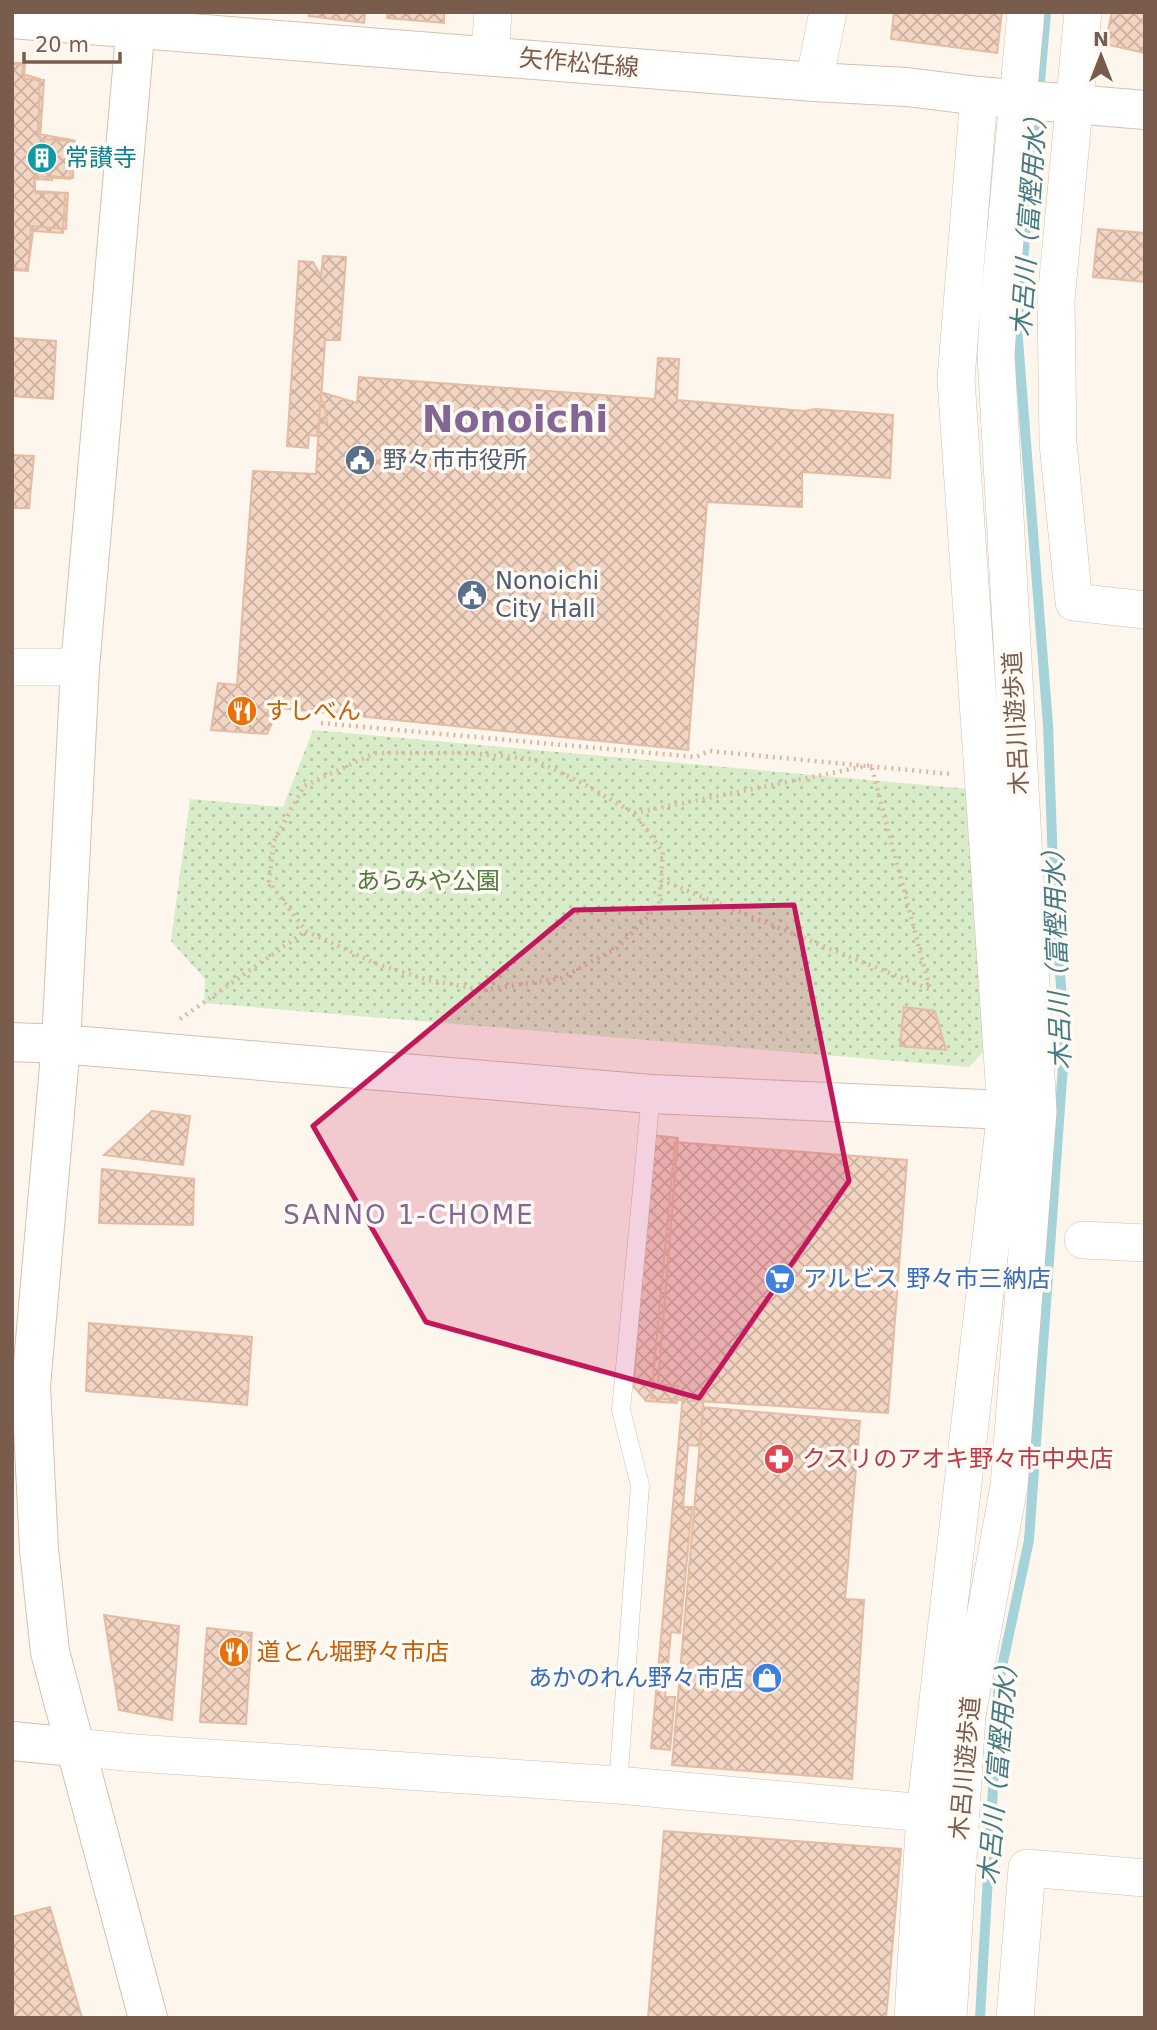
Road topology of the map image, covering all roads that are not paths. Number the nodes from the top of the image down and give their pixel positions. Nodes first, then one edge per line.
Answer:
1 (494, 12) edge
2 (828, 12) edge
3 (1026, 12) edge
4 (1083, 12) edge
5 (12, 19) edge
6 (136, 20) edge
7 (490, 56) junction
8 (814, 82) junction
9 (979, 96) junction
10 (1042, 101) junction
11 (1145, 110) edge
12 (1145, 610) edge
13 (12, 667) edge
14 (80, 667) junction
15 (12, 1041) edge
16 (61, 1044) junction
17 (651, 1094) junction
18 (1006, 1110) junction
19 (1083, 1240) dead end
20 (1145, 1243) edge
21 (12, 1741) edge
22 (74, 1747) junction
23 (618, 1784) junction
24 (925, 1813) junction
25 (1145, 1878) edge
26 (148, 2018) edge
27 (913, 2018) edge
28 (948, 2018) edge
29 (1015, 2018) edge

1 - 7 street
2 - 8 street
3 - 10 street, 木呂川遊歩道
4 - 10 street
5 - 6 street, 矢作松任線
6 - 7 street, 矢作松任線
6 - 14 street
7 - 8 street, 矢作松任線
8 - 9 street, 矢作松任線
9 - 10 street, 矢作松任線
9 - 18 street
10 - 11 street, 矢作松任線
10 - 12 street
10 - 28 street, 木呂川遊歩道
13 - 14 street
14 - 16 street
15 - 16 street
16 - 17 street
16 - 22 street
17 - 18 street
17 - 23 lane
18 - 24 street
19 - 20 street
21 - 22 street
22 - 23 street
22 - 26 street
23 - 24 street
24 - 27 street
25 - 29 street

